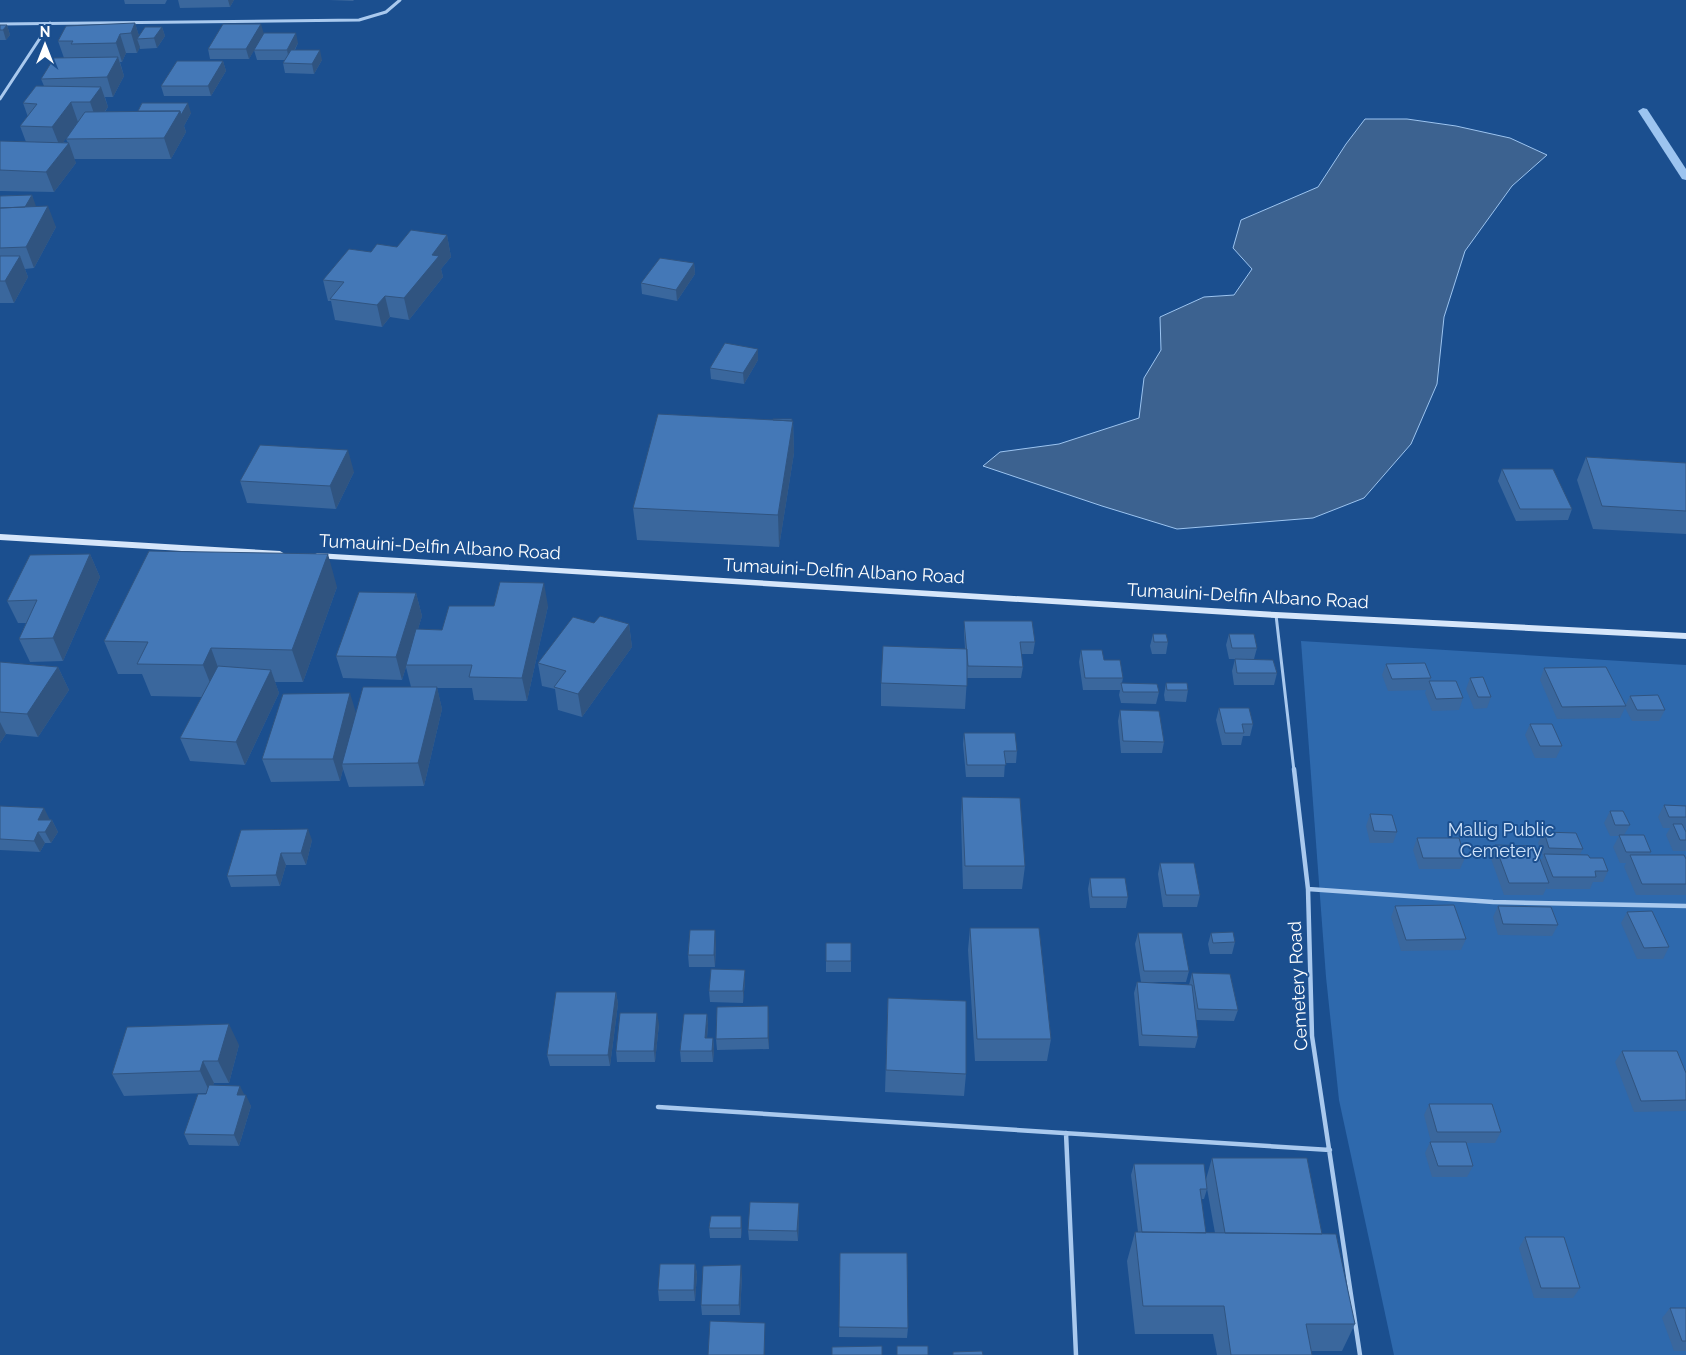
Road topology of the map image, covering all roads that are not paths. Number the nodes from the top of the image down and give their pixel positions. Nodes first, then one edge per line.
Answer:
1 (400, 0) edge
2 (50, 23) junction
3 (0, 24) edge
4 (0, 99) edge
5 (0, 537) edge
6 (287, 554) edge
7 (307, 555) edge
8 (1276, 615) junction
9 (1686, 636) edge
10 (1308, 888) junction
11 (1686, 906) edge
12 (658, 1107) dead end
13 (1066, 1133) junction
14 (1330, 1150) junction
15 (1076, 1355) edge
16 (1360, 1355) edge

1 - 2 street
2 - 3 street
2 - 4 street
5 - 6 main road
7 - 8 main road, Tumauini-Delfin Albano Road
8 - 9 main road, Tumauini-Delfin Albano Road
8 - 10 lane, Cemetery Road
10 - 11 lane
10 - 14 lane, Cemetery Road
12 - 13 lane
13 - 14 lane
13 - 15 lane
14 - 16 lane, Cemetery Road

